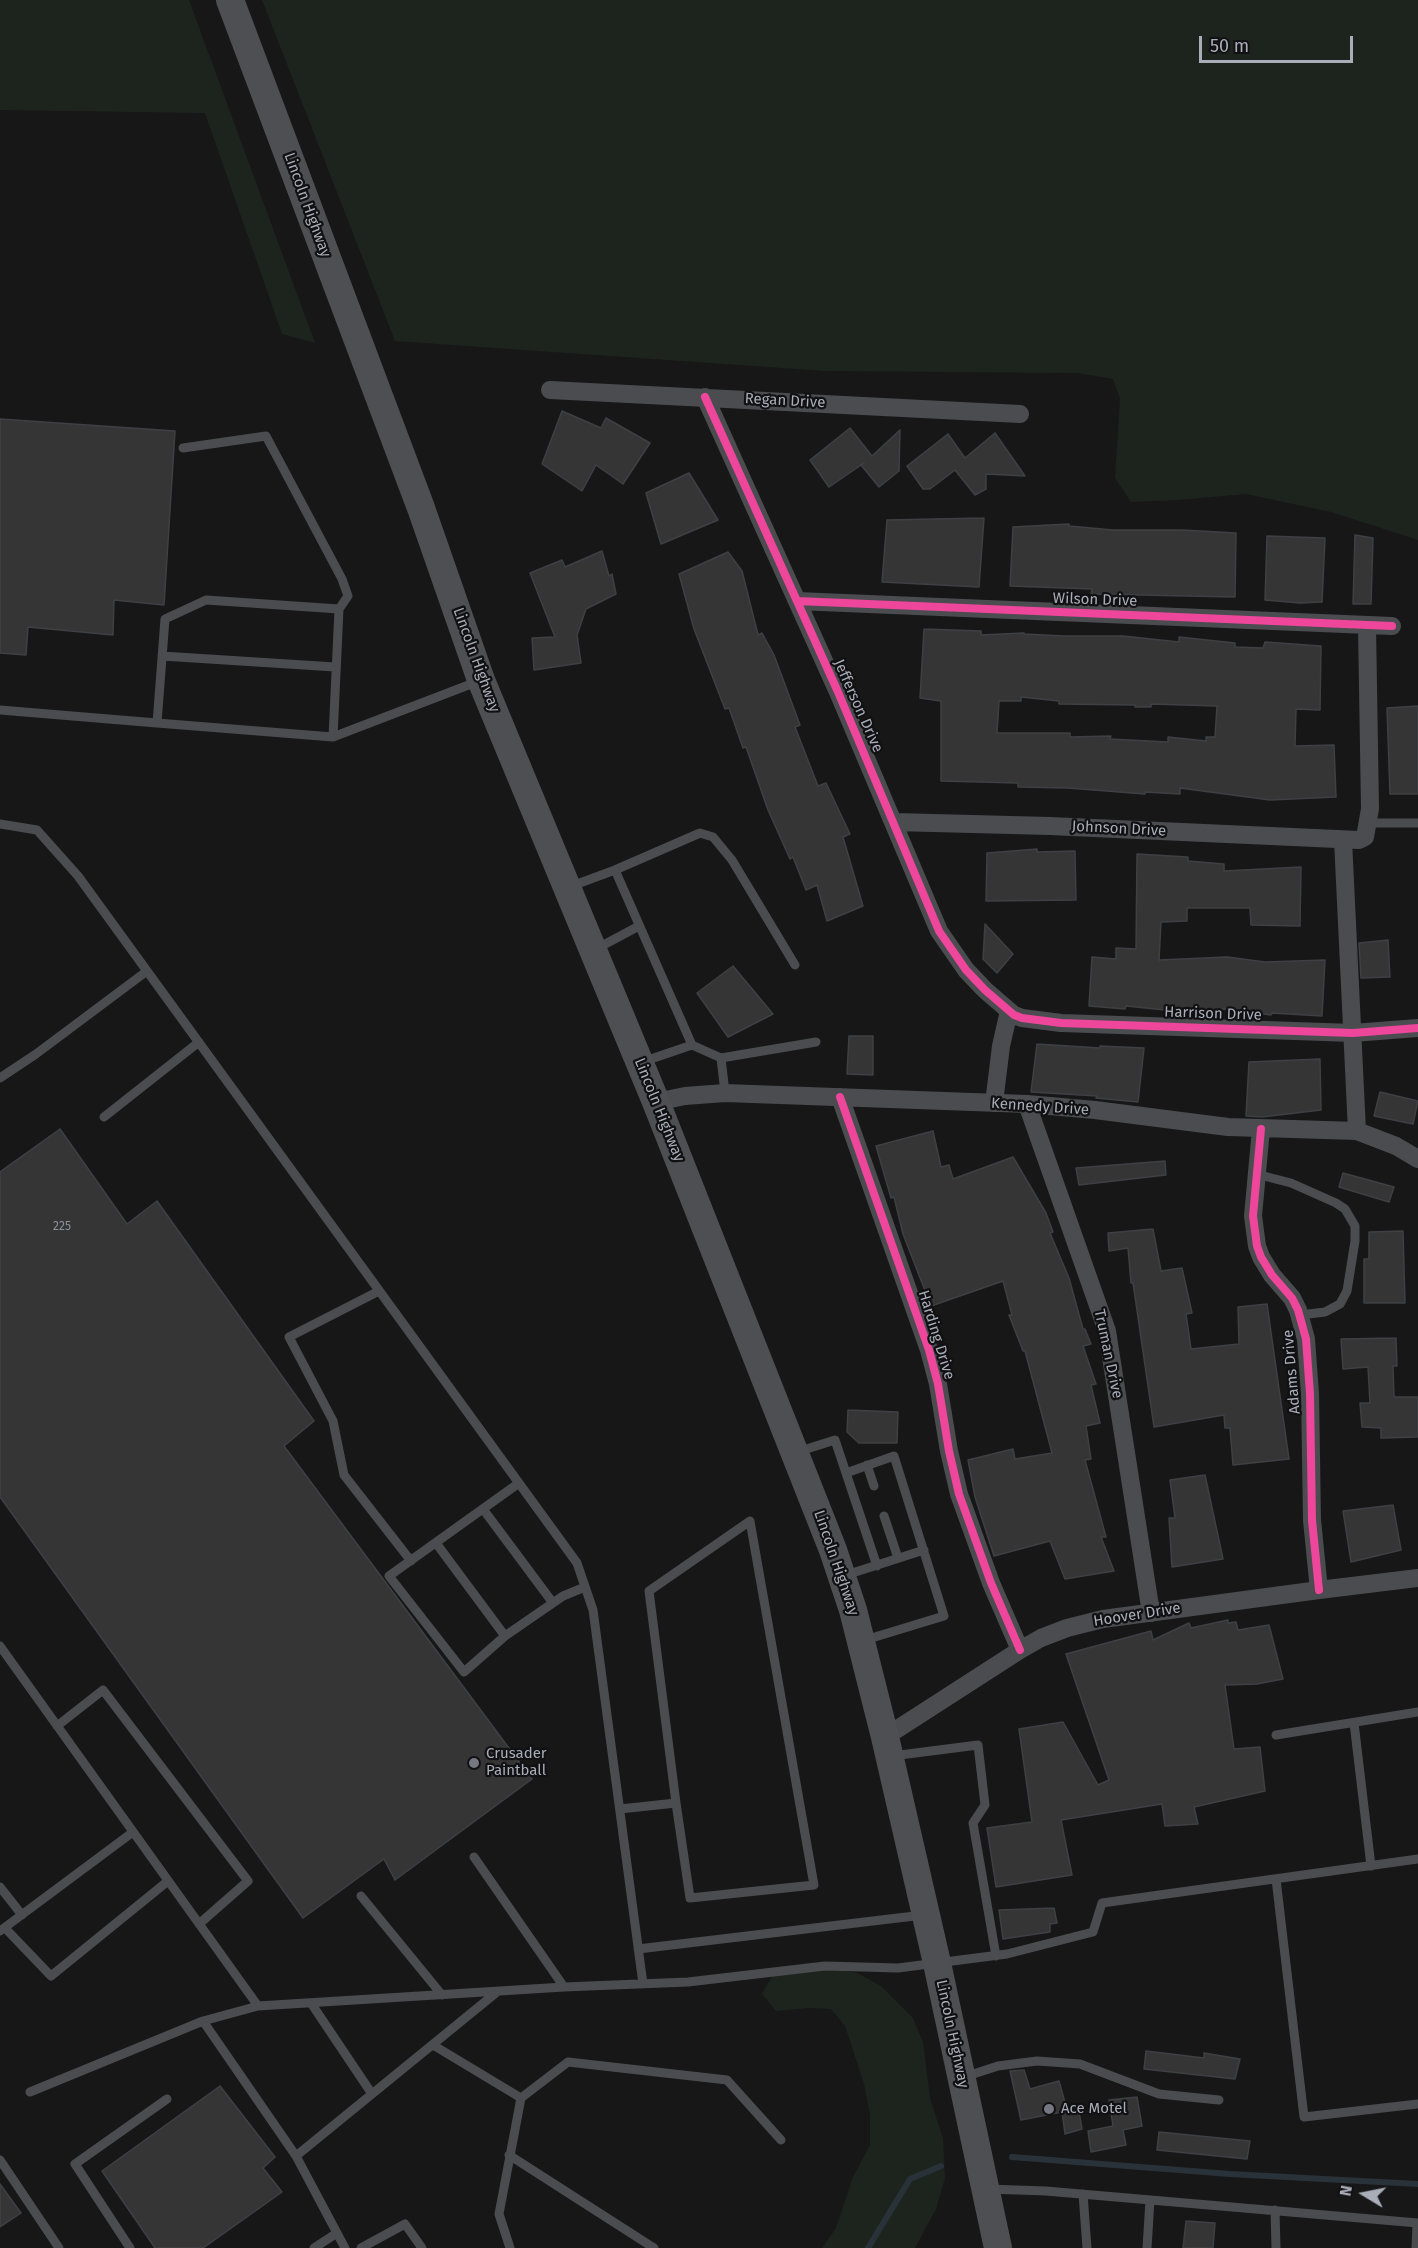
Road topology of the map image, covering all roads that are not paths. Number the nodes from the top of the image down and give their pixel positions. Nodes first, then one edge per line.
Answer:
1 (231, 0) edge
2 (550, 390) dead end
3 (705, 397) junction
4 (1020, 414) dead end
5 (183, 448) dead end
6 (797, 601) junction
7 (339, 609) junction
8 (1367, 626) junction
9 (1392, 626) dead end
10 (162, 656) junction
11 (335, 667) junction
12 (481, 680) junction
13 (0, 710) edge
14 (157, 723) junction
15 (333, 737) junction
16 (894, 822) junction
17 (1368, 823) junction
18 (1418, 823) edge
19 (0, 824) edge
20 (1343, 840) junction
21 (615, 870) junction
22 (567, 888) junction
23 (639, 926) junction
24 (593, 950) junction
25 (795, 965) dead end
26 (147, 971) junction
27 (1009, 1011) junction
28 (1418, 1028) edge
29 (1353, 1033) junction
30 (199, 1042) junction
31 (816, 1042) dead end
32 (692, 1045) junction
33 (721, 1058) junction
34 (640, 1062) junction
35 (0, 1078) edge
36 (725, 1093) junction
37 (840, 1097) junction
38 (656, 1102) junction
39 (994, 1103) junction
40 (1028, 1104) junction
41 (104, 1118) dead end
42 (1261, 1129) junction
43 (1357, 1131) junction
44 (1418, 1159) edge
45 (1256, 1174) junction
46 (379, 1291) junction
47 (1300, 1316) junction
48 (795, 1452) junction
49 (867, 1465) junction
50 (846, 1473) junction
51 (519, 1483) junction
52 (874, 1486) dead end
53 (483, 1509) junction
54 (884, 1516) dead end
55 (436, 1543) junction
56 (924, 1550) junction
57 (898, 1558) junction
58 (411, 1560) junction
59 (877, 1566) junction
60 (842, 1576) junction
61 (1418, 1578) edge
62 (585, 1587) junction
63 (1319, 1590) junction
64 (553, 1603) junction
65 (1151, 1613) junction
66 (505, 1636) junction
67 (861, 1641) junction
68 (0, 1646) edge
69 (1020, 1650) junction
70 (1418, 1712) edge
71 (1354, 1723) junction
72 (57, 1726) junction
73 (1276, 1735) dead end
74 (887, 1747) junction
75 (676, 1803) junction
76 (620, 1809) junction
77 (133, 1832) junction
78 (474, 1857) dead end
79 (1418, 1859) edge
80 (1371, 1866) junction
81 (1276, 1879) junction
82 (168, 1881) junction
83 (0, 1887) edge
84 (361, 1896) dead end
85 (926, 1914) junction
86 (22, 1915) junction
87 (200, 1924) junction
88 (2, 1929) edge
89 (638, 1949) junction
90 (996, 1956) junction
91 (937, 1963) junction
92 (643, 1984) junction
93 (564, 1988) junction
94 (497, 1992) junction
95 (442, 1995) junction
96 (311, 2003) junction
97 (258, 2006) junction
98 (203, 2021) junction
99 (433, 2045) junction
100 (962, 2077) junction
101 (30, 2092) dead end
102 (372, 2094) junction
103 (521, 2098) junction
104 (167, 2099) dead end
105 (1218, 2100) dead end
106 (1418, 2104) edge
107 (781, 2140) dead end
108 (509, 2155) junction
109 (296, 2156) junction
110 (0, 2160) edge
111 (985, 2189) junction
112 (1083, 2194) junction
113 (1150, 2200) junction
114 (1275, 2210) junction
115 (1417, 2223) edge
116 (337, 2233) junction
117 (59, 2248) edge
118 (130, 2248) edge
119 (314, 2248) edge
120 (345, 2248) edge
121 (361, 2248) edge
122 (422, 2248) edge
123 (510, 2248) edge
124 (654, 2248) edge
125 (998, 2248) edge
126 (1087, 2248) edge
127 (1147, 2248) edge
128 (1276, 2248) edge
129 (1416, 2248) edge

1 - 12 main road, Lincoln Highway
2 - 3 street, Regan Drive
3 - 4 street, Regan Drive
3 - 6 street, Jefferson Drive
5 - 7 lane
6 - 8 street, Wilson Drive
6 - 16 street, Jefferson Drive
7 - 10 lane
7 - 11 lane
8 - 9 street, Wilson Drive
8 - 17 street
10 - 11 lane
10 - 14 lane
11 - 15 lane
12 - 15 lane
12 - 22 main road, Lincoln Highway
13 - 14 lane
14 - 15 lane
16 - 20 street, Johnson Drive
16 - 27 street, Jefferson Drive
17 - 18 lane
17 - 20 street
19 - 26 lane
20 - 29 street
21 - 22 lane
21 - 23 lane
21 - 25 lane
22 - 24 main road, Lincoln Highway
23 - 24 lane
23 - 32 lane
24 - 34 main road, Lincoln Highway
26 - 30 lane
26 - 35 lane
27 - 29 street, Harrison Drive
27 - 39 street
28 - 29 street, Harrison Drive
29 - 43 street
30 - 41 lane
30 - 46 lane
31 - 33 lane
32 - 33 lane
32 - 34 lane
33 - 36 lane
34 - 38 main road, Lincoln Highway
36 - 37 street, Kennedy Drive
36 - 38 street, Kennedy Drive
37 - 39 street, Kennedy Drive
37 - 69 street, Harding Drive
38 - 48 main road, Lincoln Highway
39 - 40 street, Kennedy Drive
40 - 42 street, Kennedy Drive
40 - 65 street, Truman Drive
42 - 43 street, Kennedy Drive
42 - 45 street, Adams Drive
43 - 44 street, Kennedy Drive
45 - 47 street, Adams Drive
45 - 47 lane
46 - 51 lane
46 - 58 lane
47 - 63 street, Adams Drive
48 - 50 lane
48 - 60 main road, Lincoln Highway
49 - 50 lane
49 - 52 lane
49 - 56 lane
50 - 59 lane
51 - 53 lane
51 - 62 lane
53 - 55 lane
53 - 64 lane
54 - 57 lane
55 - 58 lane
55 - 66 lane
56 - 57 lane
56 - 67 lane
57 - 59 lane
58 - 66 lane
59 - 60 lane
60 - 67 main road, Lincoln Highway
61 - 63 street, Hoover Drive
62 - 64 lane
62 - 76 lane
63 - 65 street, Hoover Drive
64 - 66 lane
65 - 69 street, Hoover Drive
67 - 74 main road, Lincoln Highway
68 - 72 lane
69 - 74 street, Hoover Drive
70 - 71 lane
71 - 73 lane
71 - 80 lane
72 - 77 lane
72 - 87 lane
74 - 85 main road, Lincoln Highway
74 - 90 lane
75 - 75 lane
75 - 76 lane
76 - 89 lane
77 - 82 lane
77 - 86 lane
78 - 93 lane
79 - 80 lane
80 - 81 lane
81 - 90 lane
81 - 106 lane
82 - 87 lane
82 - 88 lane
83 - 86 lane
84 - 95 lane
85 - 89 lane
85 - 91 main road, Lincoln Highway
86 - 88 lane
87 - 97 lane
89 - 92 lane
90 - 91 lane
91 - 92 lane
91 - 100 main road, Lincoln Highway
92 - 93 lane
93 - 94 lane
94 - 95 lane
94 - 99 lane
95 - 96 lane
96 - 97 lane
96 - 102 lane
97 - 98 lane
98 - 101 lane
98 - 109 lane
99 - 102 lane
99 - 103 lane
100 - 105 lane
100 - 111 main road, Lincoln Highway
102 - 109 lane
103 - 107 lane
103 - 108 lane
104 - 118 lane
108 - 123 lane
108 - 124 lane
109 - 116 lane
110 - 117 lane
111 - 112 lane
111 - 125 main road, Lincoln Highway
112 - 113 lane
112 - 126 lane
113 - 114 lane
113 - 127 lane
114 - 115 lane
114 - 128 lane
115 - 129 lane
116 - 119 lane
116 - 120 lane
121 - 122 lane

